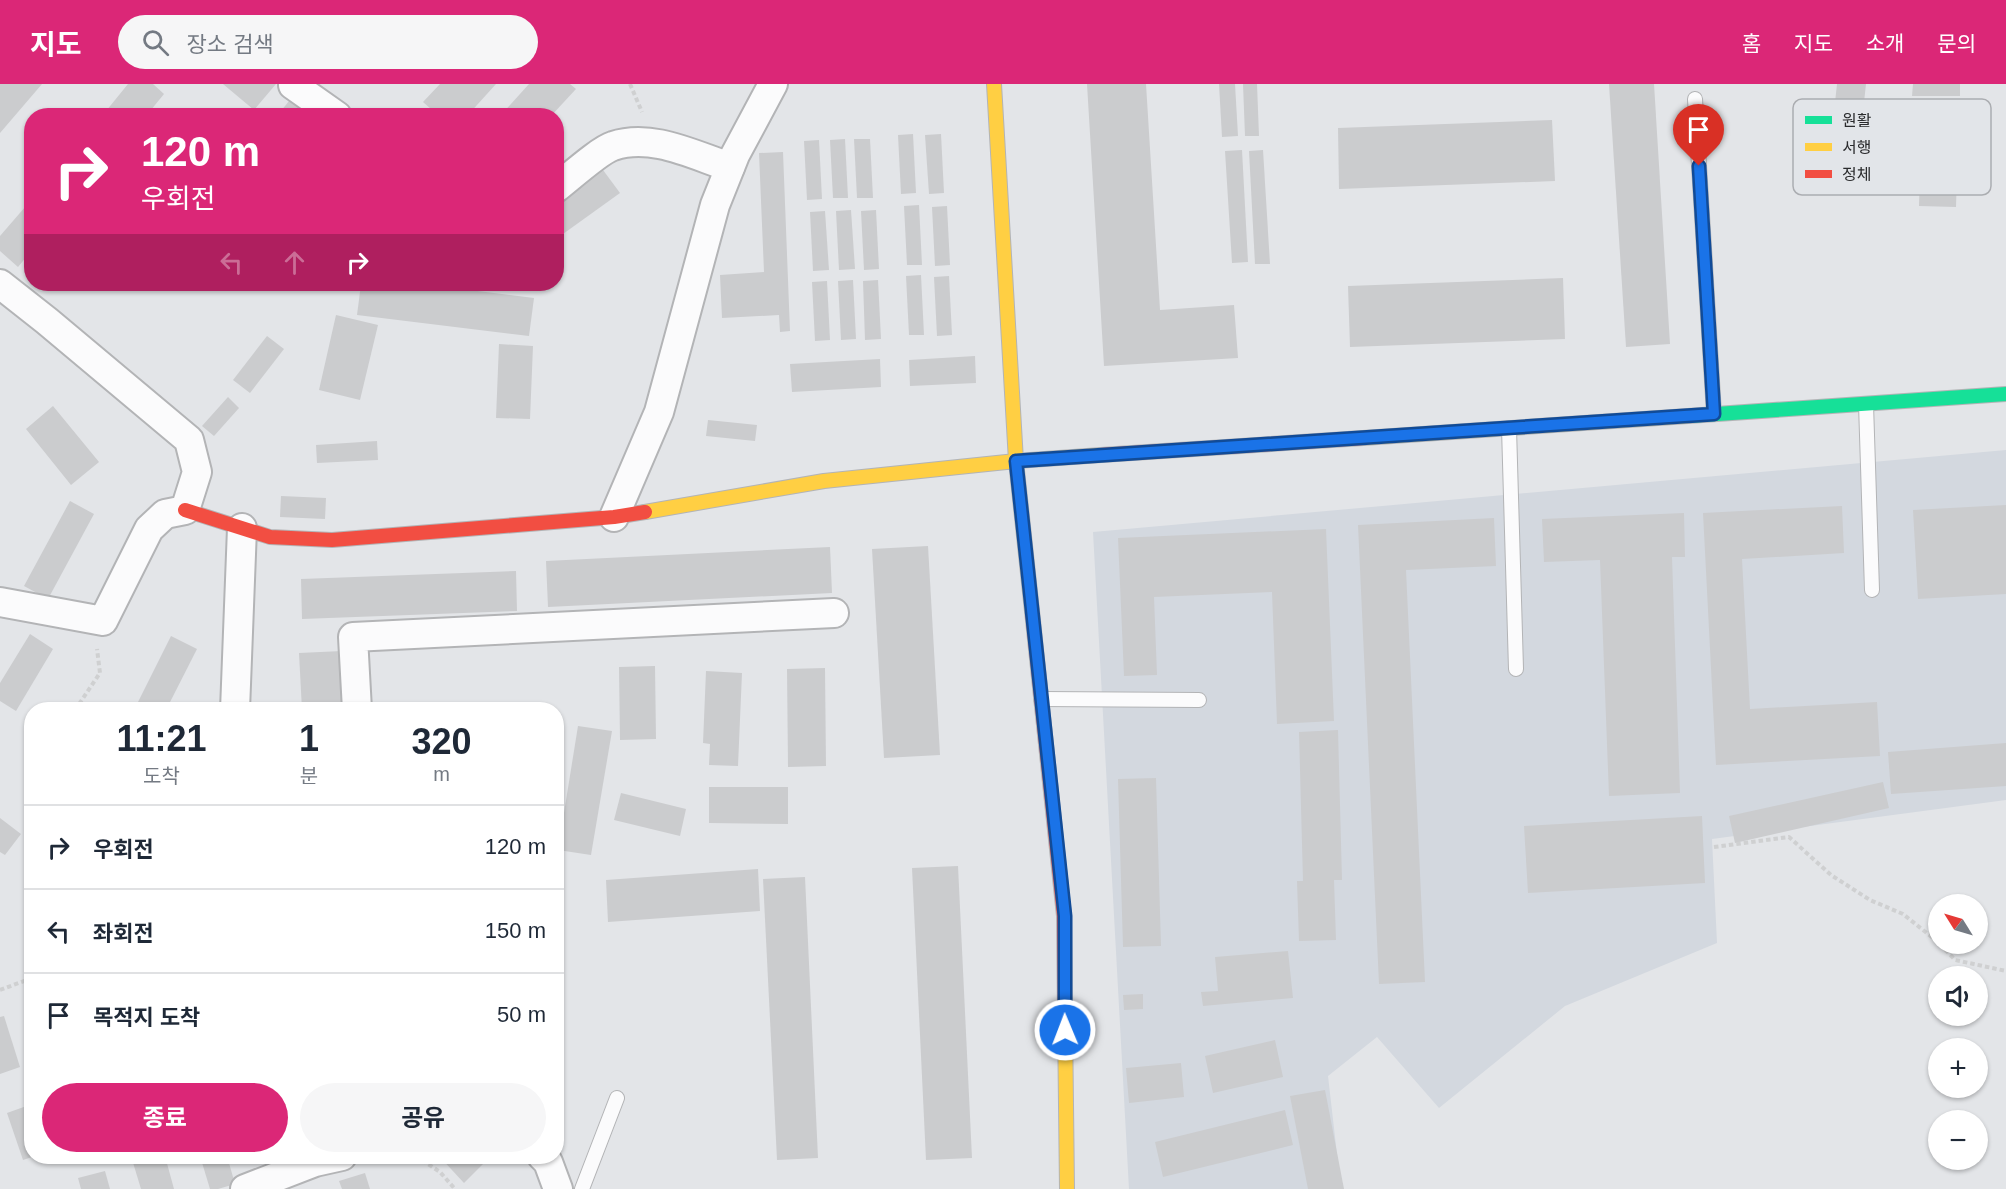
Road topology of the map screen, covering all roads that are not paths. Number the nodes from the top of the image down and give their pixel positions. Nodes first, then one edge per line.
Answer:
1 (773, 84) edge
2 (994, 84) edge
3 (293, 85) edge
4 (1695, 99) dead end
5 (326, 108) edge
6 (730, 167) junction
7 (564, 182) edge
8 (0, 284) edge
9 (2006, 394) edge
10 (1866, 404) junction
11 (1714, 414) junction
12 (1509, 428) junction
13 (1016, 461) junction
14 (185, 510) junction
15 (614, 517) junction
16 (242, 528) junction
17 (1872, 590) dead end
18 (0, 602) edge
19 (834, 613) dead end
20 (1516, 669) dead end
21 (1041, 699) junction
22 (1199, 700) dead end
23 (235, 702) edge
24 (357, 702) edge
25 (617, 1098) dead end
26 (310, 1164) edge
27 (549, 1164) edge
28 (245, 1189) edge
29 (558, 1189) edge
30 (582, 1189) edge
31 (1067, 1189) edge

1 - 6 street
2 - 13 street
3 - 5 street
4 - 11 lane
6 - 7 street
6 - 15 street
8 - 14 street
9 - 10 street
10 - 11 street
10 - 17 lane
11 - 12 street
12 - 13 street
12 - 20 lane
13 - 15 street
13 - 21 street
14 - 16 street
14 - 18 street
15 - 16 street
16 - 23 street
19 - 24 street
21 - 22 lane
21 - 31 street
25 - 30 lane
26 - 28 street
27 - 29 street

